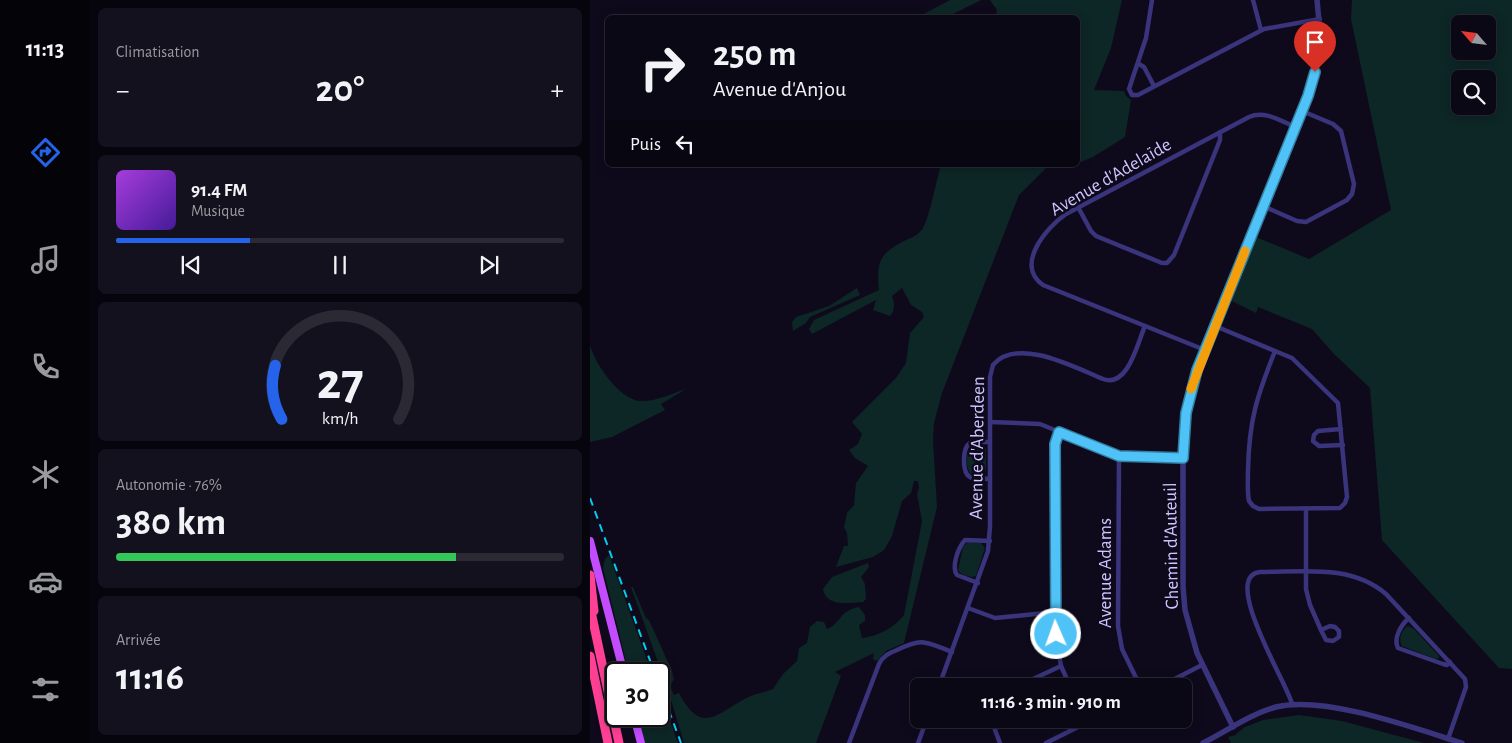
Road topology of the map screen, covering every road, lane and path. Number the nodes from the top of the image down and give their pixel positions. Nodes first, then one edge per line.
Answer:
1 (1152, 0) edge
2 (1253, 0) edge
3 (1317, 0) edge
4 (1320, 19) junction
5 (1261, 30) junction
6 (1139, 64) junction
7 (1154, 86) junction
8 (1302, 111) junction
9 (1295, 128) junction
10 (1220, 132) junction
11 (1263, 206) junction
12 (1078, 207) junction
13 (1145, 326) junction
14 (1215, 326) junction
15 (1205, 350) junction
16 (1275, 351) junction
17 (990, 422) junction
18 (1342, 429) junction
19 (1059, 432) junction
20 (990, 442) junction
21 (1343, 444) junction
22 (1119, 456) junction
23 (1183, 458) junction
24 (990, 478) junction
25 (1306, 509) junction
26 (590, 541) edge
27 (990, 542) junction
28 (1306, 572) junction
29 (590, 575) edge
30 (978, 583) junction
31 (590, 606) edge
32 (968, 608) junction
33 (1055, 612) junction
34 (1409, 618) junction
35 (1321, 630) dead end
36 (596, 634) junction
37 (952, 652) junction
38 (590, 656) edge
39 (621, 662) edge
40 (1450, 662) junction
41 (1202, 665) junction
42 (1061, 666) junction
43 (592, 672) edge
44 (605, 674) edge
45 (942, 678) edge
46 (1035, 678) edge
47 (1066, 678) edge
48 (1136, 678) edge
49 (1177, 678) edge
50 (1292, 704) junction
51 (616, 727) edge
52 (619, 727) edge
53 (636, 727) edge
54 (1233, 727) junction
55 (924, 728) edge
56 (994, 728) edge
57 (1076, 728) edge
58 (1448, 738) junction
59 (608, 743) edge
60 (619, 743) edge
61 (624, 743) edge
62 (640, 743) edge
63 (849, 743) edge
64 (918, 743) edge
65 (1000, 743) edge
66 (1046, 743) edge
67 (1203, 743) edge
68 (1462, 743) edge

1 - 6 street
2 - 5 street
3 - 4 street, Chemin d'Auteuil
4 - 5 street
4 - 8 street, Chemin d'Auteuil
5 - 7 street
6 - 7 street
6 - 7 street
8 - 9 street, Chemin d'Auteuil
8 - 11 street
9 - 10 street, Avenue d'Adelaïde
9 - 11 street, Chemin d'Auteuil
10 - 12 street, Avenue d'Adelaïde
10 - 12 street
11 - 14 street, Chemin d'Auteuil
12 - 13 street, Avenue d'Adelaïde
13 - 15 street, Avenue d'Adelaïde
13 - 17 street, Avenue d'Aberdeen
14 - 15 street, Chemin d'Auteuil
14 - 16 street
15 - 23 street, Chemin d'Auteuil
16 - 18 street
16 - 25 street
17 - 19 street
17 - 20 street, Avenue d'Aberdeen
18 - 21 street
18 - 21 street
19 - 22 street
19 - 33 street
20 - 24 street, Avenue d'Aberdeen
20 - 24 street
21 - 25 street
22 - 23 street
22 - 48 street, Avenue Adams
23 - 41 street, Chemin d'Auteuil
24 - 27 street, Avenue d'Aberdeen
25 - 28 street
26 - 39 main road
27 - 30 street, Avenue d'Aberdeen
27 - 30 street
28 - 34 street
28 - 35 street
28 - 50 street
29 - 36 highway
30 - 32 street, Avenue d'Aberdeen
31 - 36 highway
32 - 33 street
32 - 37 street, Avenue d'Aberdeen
33 - 42 street
34 - 40 street
34 - 40 street
36 - 44 highway
37 - 45 street, Avenue d'Aberdeen
37 - 63 street
38 - 43 highway
40 - 58 street
41 - 49 street
41 - 54 street, Chemin d'Auteuil
42 - 46 street
42 - 47 street
43 - 59 highway
50 - 54 street
50 - 58 street
51 - 60 highway
52 - 61 highway
53 - 62 main road
54 - 67 street
55 - 64 street
56 - 65 street
57 - 66 street
58 - 68 street

